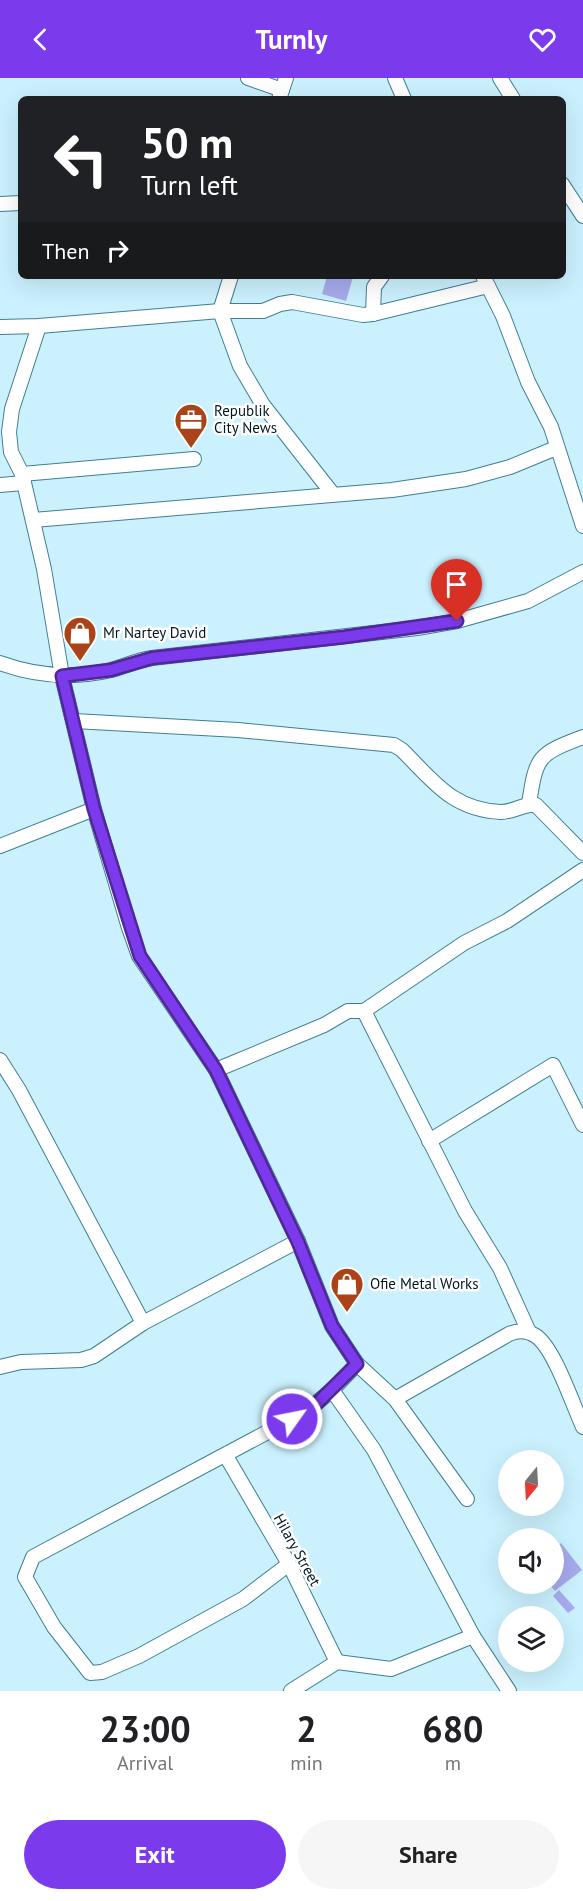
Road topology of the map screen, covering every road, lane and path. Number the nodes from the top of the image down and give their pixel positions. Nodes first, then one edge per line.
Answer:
1 (248, 78) edge
2 (396, 78) edge
3 (500, 78) edge
4 (282, 89) edge
5 (403, 96) edge
6 (511, 96) edge
7 (566, 190) edge
8 (18, 203) edge
9 (0, 204) edge
10 (583, 216) edge
11 (230, 279) edge
12 (380, 279) edge
13 (485, 281) edge
14 (220, 311) junction
15 (374, 314) junction
16 (39, 326) junction
17 (0, 327) edge
18 (556, 448) junction
19 (194, 459) dead end
20 (23, 479) junction
21 (0, 485) edge
22 (332, 493) junction
23 (33, 520) junction
24 (583, 526) edge
25 (583, 573) edge
26 (0, 663) edge
27 (62, 676) junction
28 (74, 721) junction
29 (583, 737) edge
30 (529, 804) junction
31 (94, 809) junction
32 (0, 846) edge
33 (583, 853) edge
34 (583, 870) edge
35 (364, 1011) junction
36 (0, 1060) edge
37 (216, 1070) junction
38 (583, 1125) edge
39 (429, 1140) junction
40 (298, 1242) junction
41 (143, 1323) junction
42 (529, 1332) junction
43 (357, 1364) junction
44 (0, 1367) edge
45 (333, 1390) junction
46 (395, 1399) junction
47 (583, 1427) edge
48 (226, 1456) junction
49 (467, 1499) dead end
50 (289, 1564) junction
51 (472, 1636) junction
52 (337, 1662) junction
53 (291, 1691) edge
54 (509, 1691) edge

1 - 4 street
2 - 5 street
3 - 6 street
7 - 10 street
8 - 9 street
11 - 14 street
12 - 15 street
13 - 15 street
13 - 18 street
14 - 15 street
14 - 16 street
14 - 22 street
16 - 17 street
16 - 20 street
18 - 22 street
18 - 24 street
19 - 20 street
20 - 21 street
20 - 23 street
22 - 23 street
23 - 27 street
25 - 27 street
26 - 27 street
27 - 28 street
28 - 30 street
28 - 31 street
29 - 30 street
30 - 33 street
31 - 32 street
31 - 37 street
34 - 35 street
35 - 37 street
35 - 39 street
36 - 41 street
37 - 40 street
38 - 39 street
39 - 42 street
40 - 41 street
40 - 43 street
41 - 44 street
42 - 46 street
42 - 47 street
43 - 45 street
43 - 46 street
45 - 48 street
45 - 51 street
46 - 49 street
48 - 50 street, Hilary Street
48 - 50 street
50 - 52 street, Hilary Street
51 - 52 street
51 - 54 street
52 - 53 street

